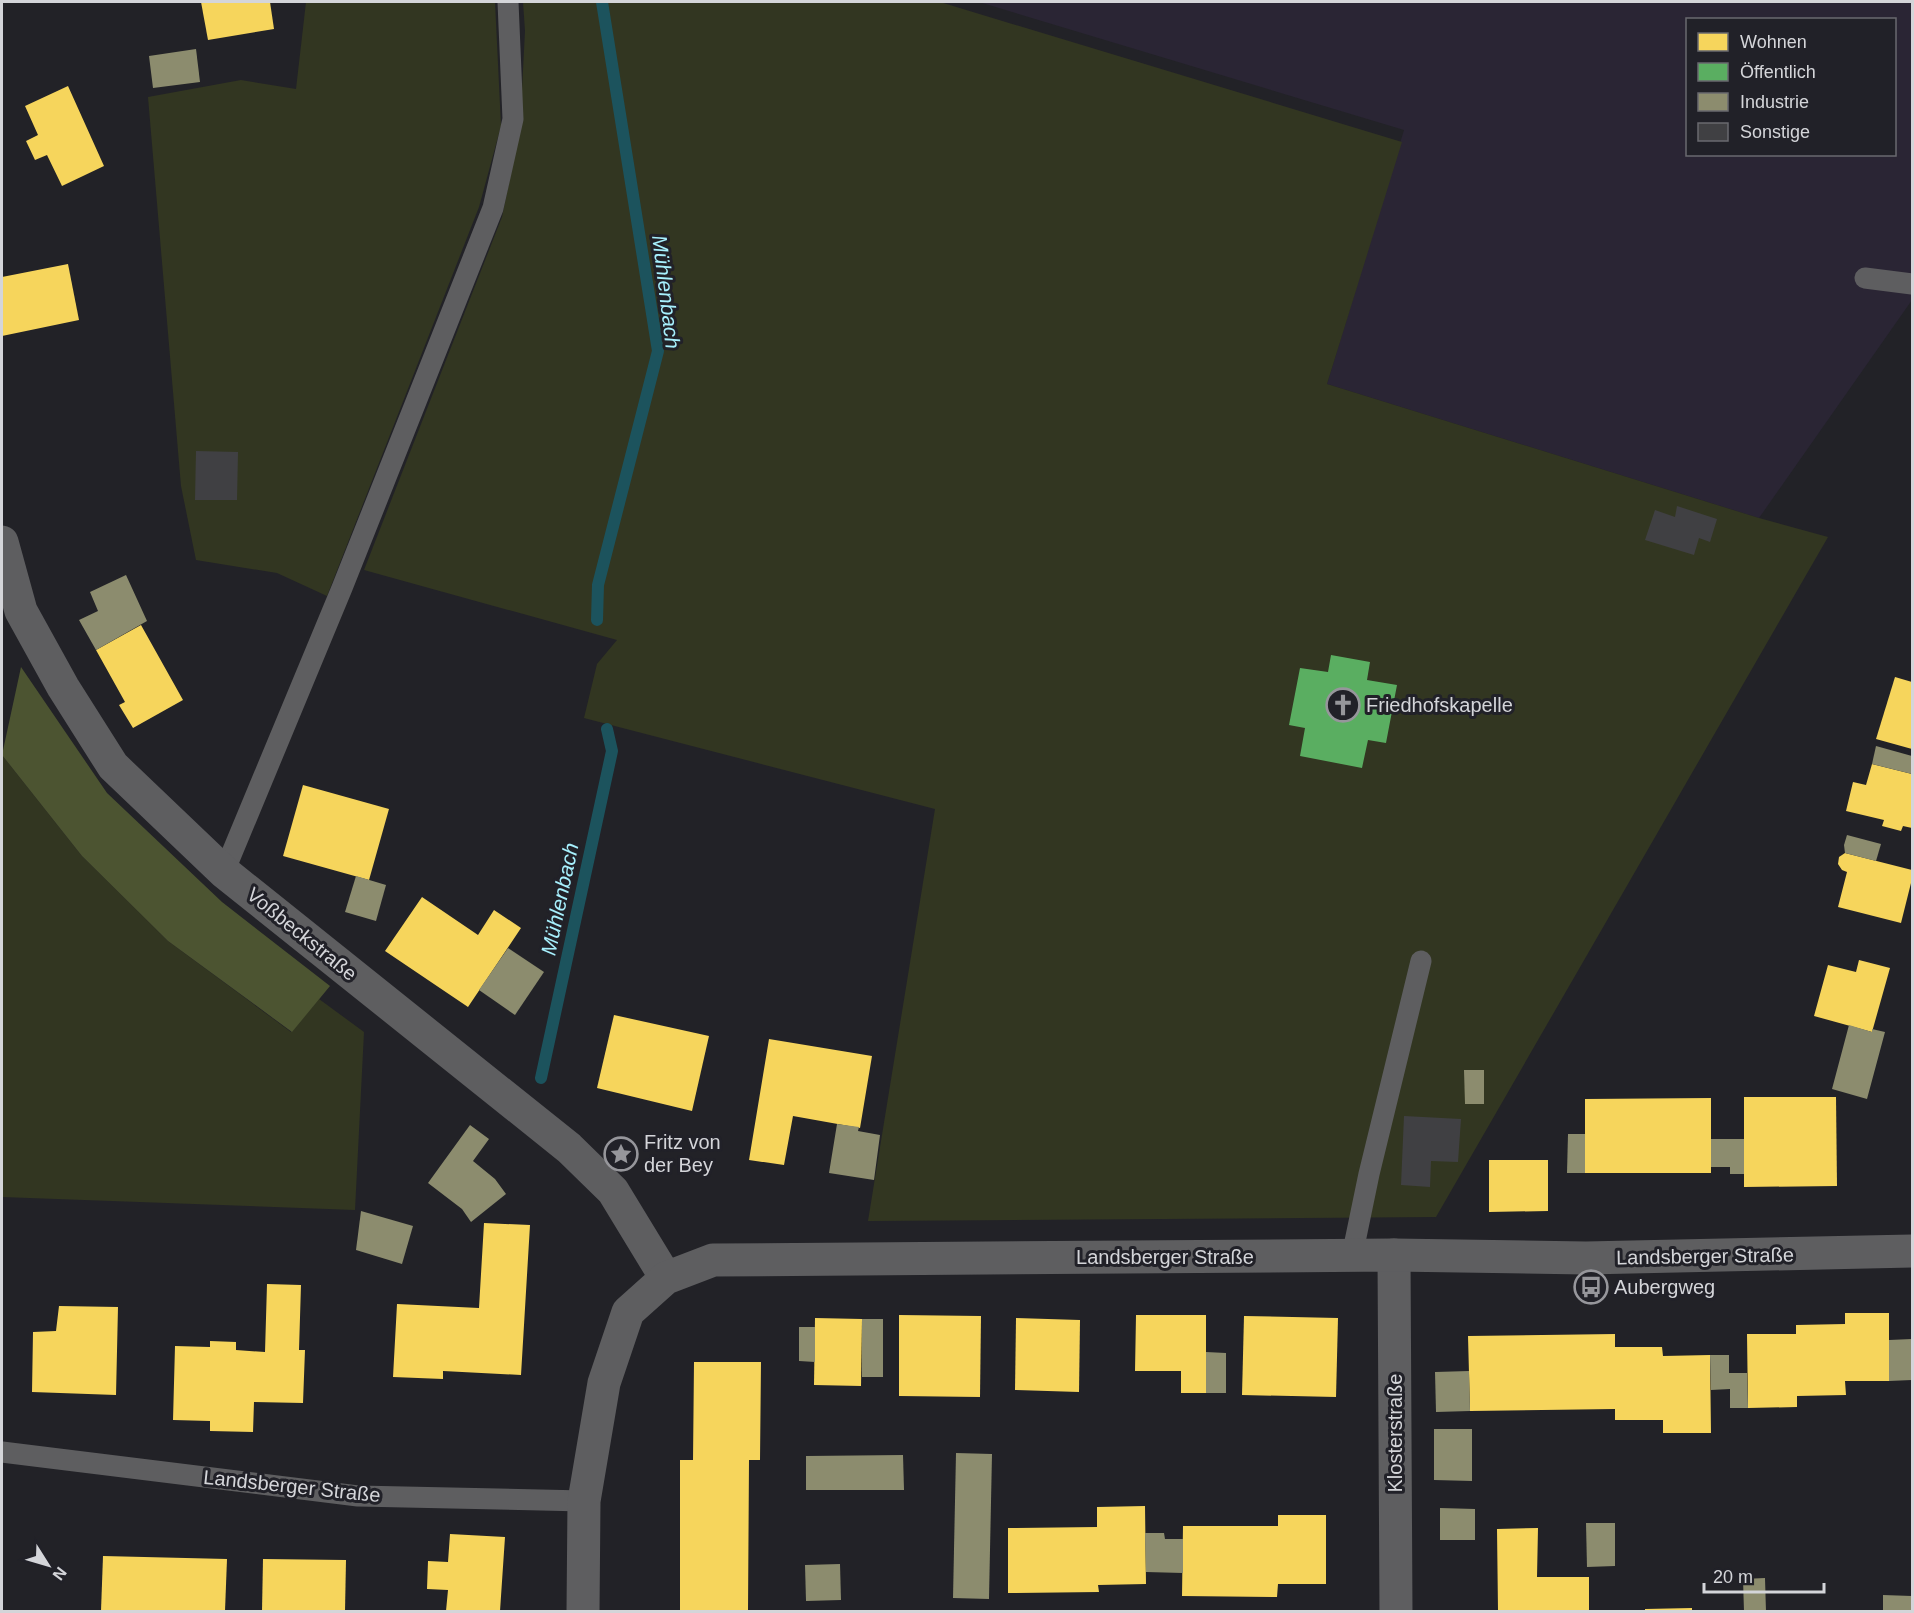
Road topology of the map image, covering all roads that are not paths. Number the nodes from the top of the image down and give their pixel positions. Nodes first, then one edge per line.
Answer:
1 (508, 2) edge
2 (1865, 278) dead end
3 (1912, 284) edge
4 (2, 542) edge
5 (7, 582) edge
6 (224, 872) junction
7 (1421, 961) dead end
8 (1912, 1251) edge
9 (1394, 1255) junction
10 (1352, 1256) junction
11 (666, 1278) junction
12 (2, 1452) edge
13 (584, 1501) junction
14 (583, 1611) edge
15 (1396, 1611) edge

1 - 6 lane
2 - 3 lane
4 - 5 street, Voßbeckstraße
5 - 6 street, Voßbeckstraße
6 - 11 street, Voßbeckstraße
7 - 10 lane
8 - 9 street, Landsberger Straße
9 - 10 street, Landsberger Straße
9 - 15 street, Klosterstraße
10 - 11 street, Landsberger Straße
11 - 13 street, Landsberger Straße
12 - 13 lane, Landsberger Straße
13 - 14 street, Landsberger Straße

